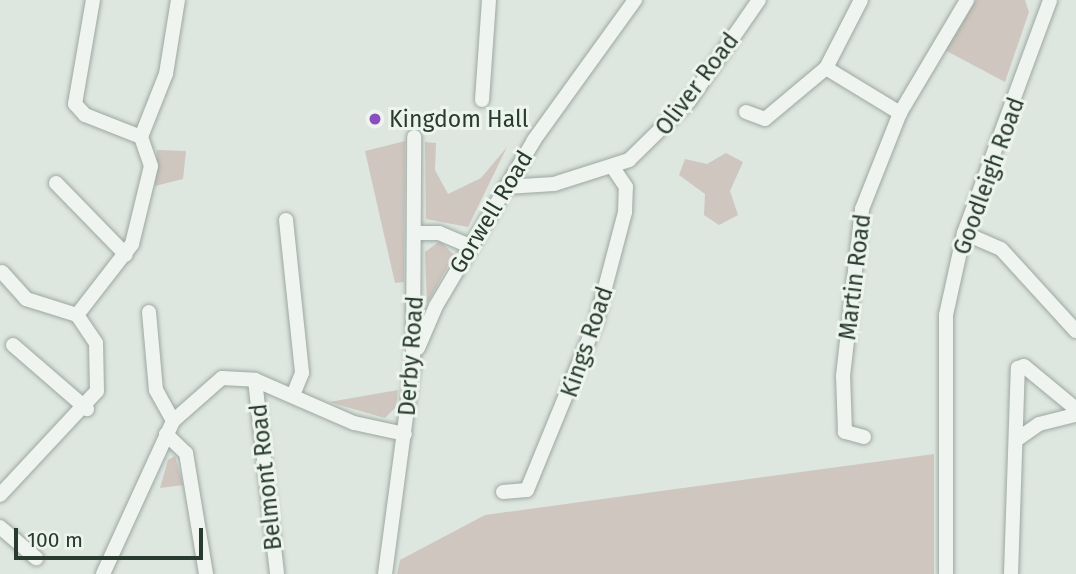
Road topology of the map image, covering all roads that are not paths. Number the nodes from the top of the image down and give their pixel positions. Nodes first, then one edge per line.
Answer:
1 (93, 0) edge
2 (178, 0) edge
3 (489, 0) edge
4 (635, 0) edge
5 (759, 0) edge
6 (861, 0) edge
7 (967, 0) edge
8 (1050, 0) edge
9 (826, 68) junction
10 (482, 100) dead end
11 (746, 112) dead end
12 (900, 113) junction
13 (141, 137) junction
14 (414, 137) dead end
15 (613, 168) junction
16 (56, 183) dead end
17 (506, 187) junction
18 (286, 220) dead end
19 (418, 233) junction
20 (964, 233) junction
21 (470, 246) junction
22 (126, 255) junction
23 (2, 272) dead end
24 (149, 312) dead end
25 (77, 315) junction
26 (1076, 331) edge
27 (13, 345) dead end
28 (413, 365) junction
29 (256, 380) junction
30 (293, 395) junction
31 (87, 409) junction
32 (1076, 410) edge
33 (1076, 415) edge
34 (169, 428) junction
35 (405, 434) junction
36 (864, 438) dead end
37 (1019, 438) junction
38 (503, 492) dead end
39 (1, 493) edge
40 (0, 527) edge
41 (36, 558) dead end
42 (103, 574) edge
43 (206, 574) edge
44 (277, 574) edge
45 (385, 574) edge
46 (946, 574) edge
47 (1011, 574) edge

1 - 13 street
2 - 13 street
3 - 10 street
4 - 17 street, Gorwell Road
5 - 15 street, Oliver Road
6 - 9 street
7 - 12 street, Martin Road
8 - 20 street, Goodleigh Road
9 - 11 street
9 - 12 street
12 - 36 street, Martin Road
13 - 22 street
14 - 19 street, Derby Road
15 - 17 street, Oliver Road
15 - 38 street, Kings Road
16 - 22 street
17 - 21 street, Gorwell Road
18 - 30 street
19 - 21 street
19 - 28 street, Derby Road
20 - 26 street
20 - 46 street, Goodleigh Road
21 - 28 street, Gorwell Road
22 - 25 street
23 - 25 street
24 - 34 street
25 - 31 street
27 - 31 street
28 - 35 street, Derby Road
29 - 30 street
29 - 34 street
29 - 44 street, Belmont Road
30 - 35 street
31 - 39 street
32 - 37 street
33 - 37 street
34 - 42 street
34 - 43 street
35 - 45 street, Derby Road
37 - 47 street
40 - 41 street

